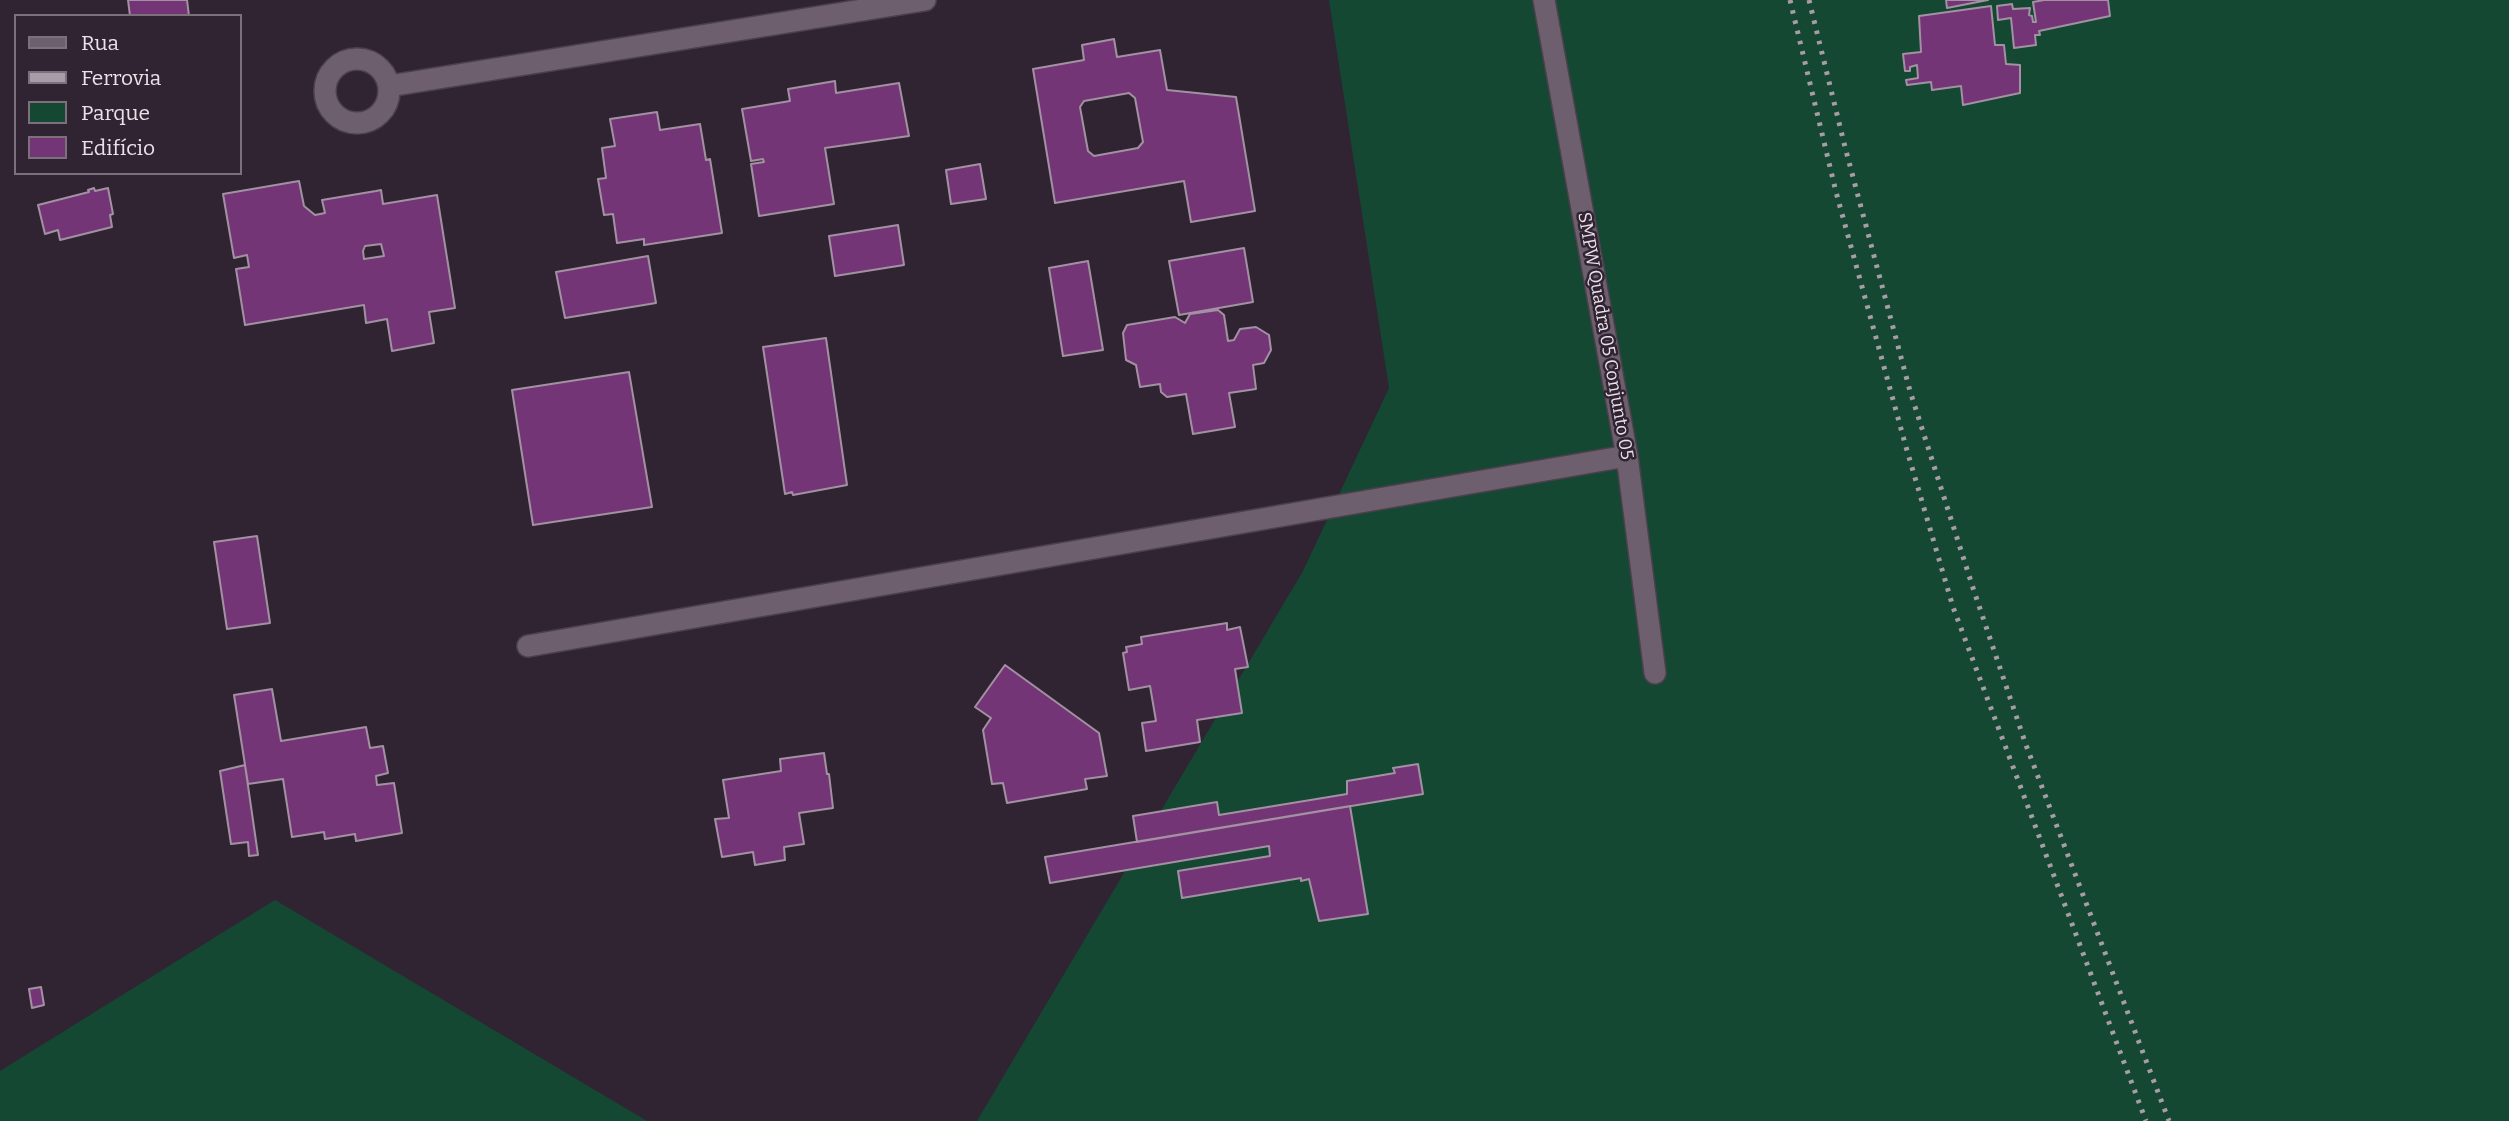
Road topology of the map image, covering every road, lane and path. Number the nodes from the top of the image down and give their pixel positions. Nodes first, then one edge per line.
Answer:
1 (925, 0) edge
2 (1544, 0) edge
3 (389, 86) junction
4 (1627, 456) junction
5 (528, 646) dead end
6 (1655, 673) dead end

1 - 3 street
2 - 4 street, SMPW Quadra 05 Conjunto 05
3 - 3 street
4 - 5 street
4 - 6 street, SMPW Quadra 05 Conjunto 05

